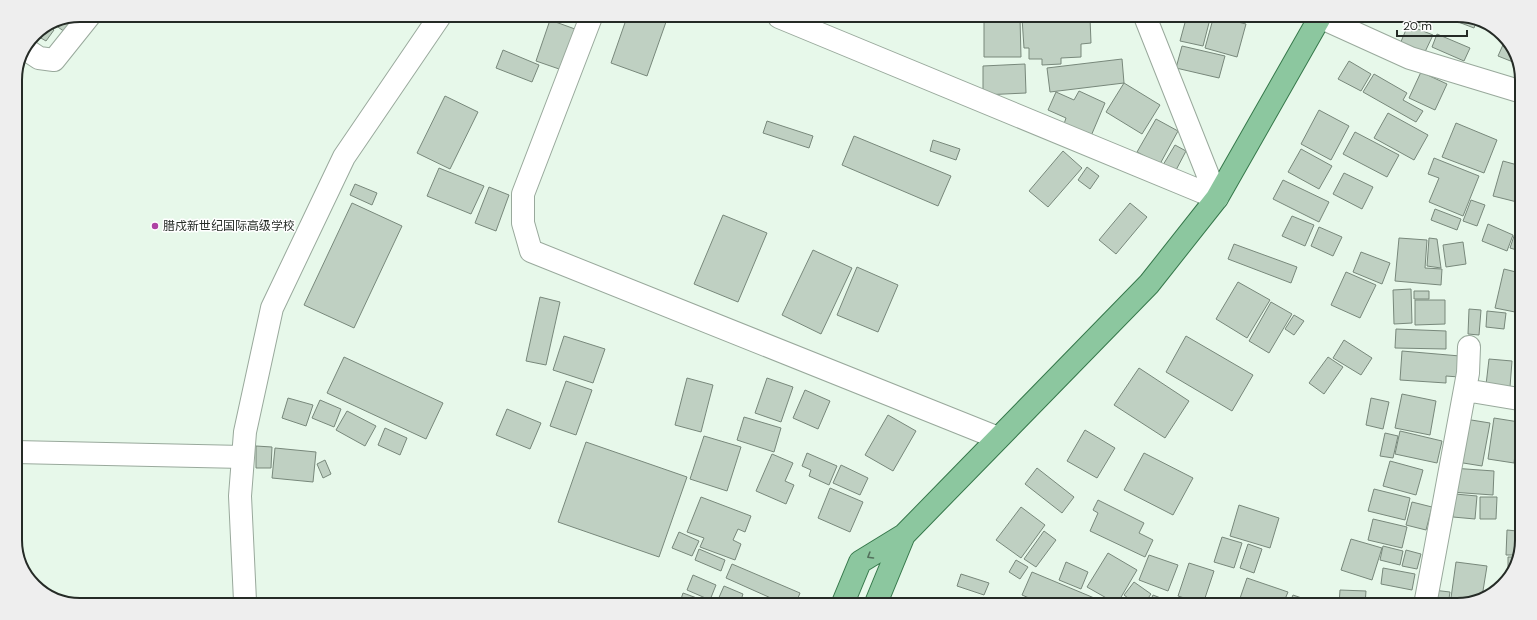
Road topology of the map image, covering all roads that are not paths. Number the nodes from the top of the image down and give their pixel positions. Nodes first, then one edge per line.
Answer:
1 (84, 22) edge
2 (436, 22) edge
3 (589, 22) edge
4 (791, 22) edge
5 (1147, 22) edge
6 (1317, 22) edge
7 (1331, 22) edge
8 (30, 52) edge
9 (1515, 90) edge
10 (1217, 198) junction
11 (1469, 347) dead end
12 (1465, 390) junction
13 (1515, 398) edge
14 (998, 438) junction
15 (22, 452) edge
16 (243, 457) junction
17 (904, 535) junction
18 (245, 598) edge
19 (844, 598) edge
20 (878, 598) edge
21 (1426, 598) edge

1 - 8 street
2 - 16 street
3 - 14 street
4 - 10 street
5 - 10 street
6 - 10 main road
7 - 9 street
10 - 14 main road
11 - 12 street
12 - 13 street
12 - 21 street
14 - 17 main road
15 - 16 street
16 - 18 street
17 -> 19 main road
17 - 20 main road

